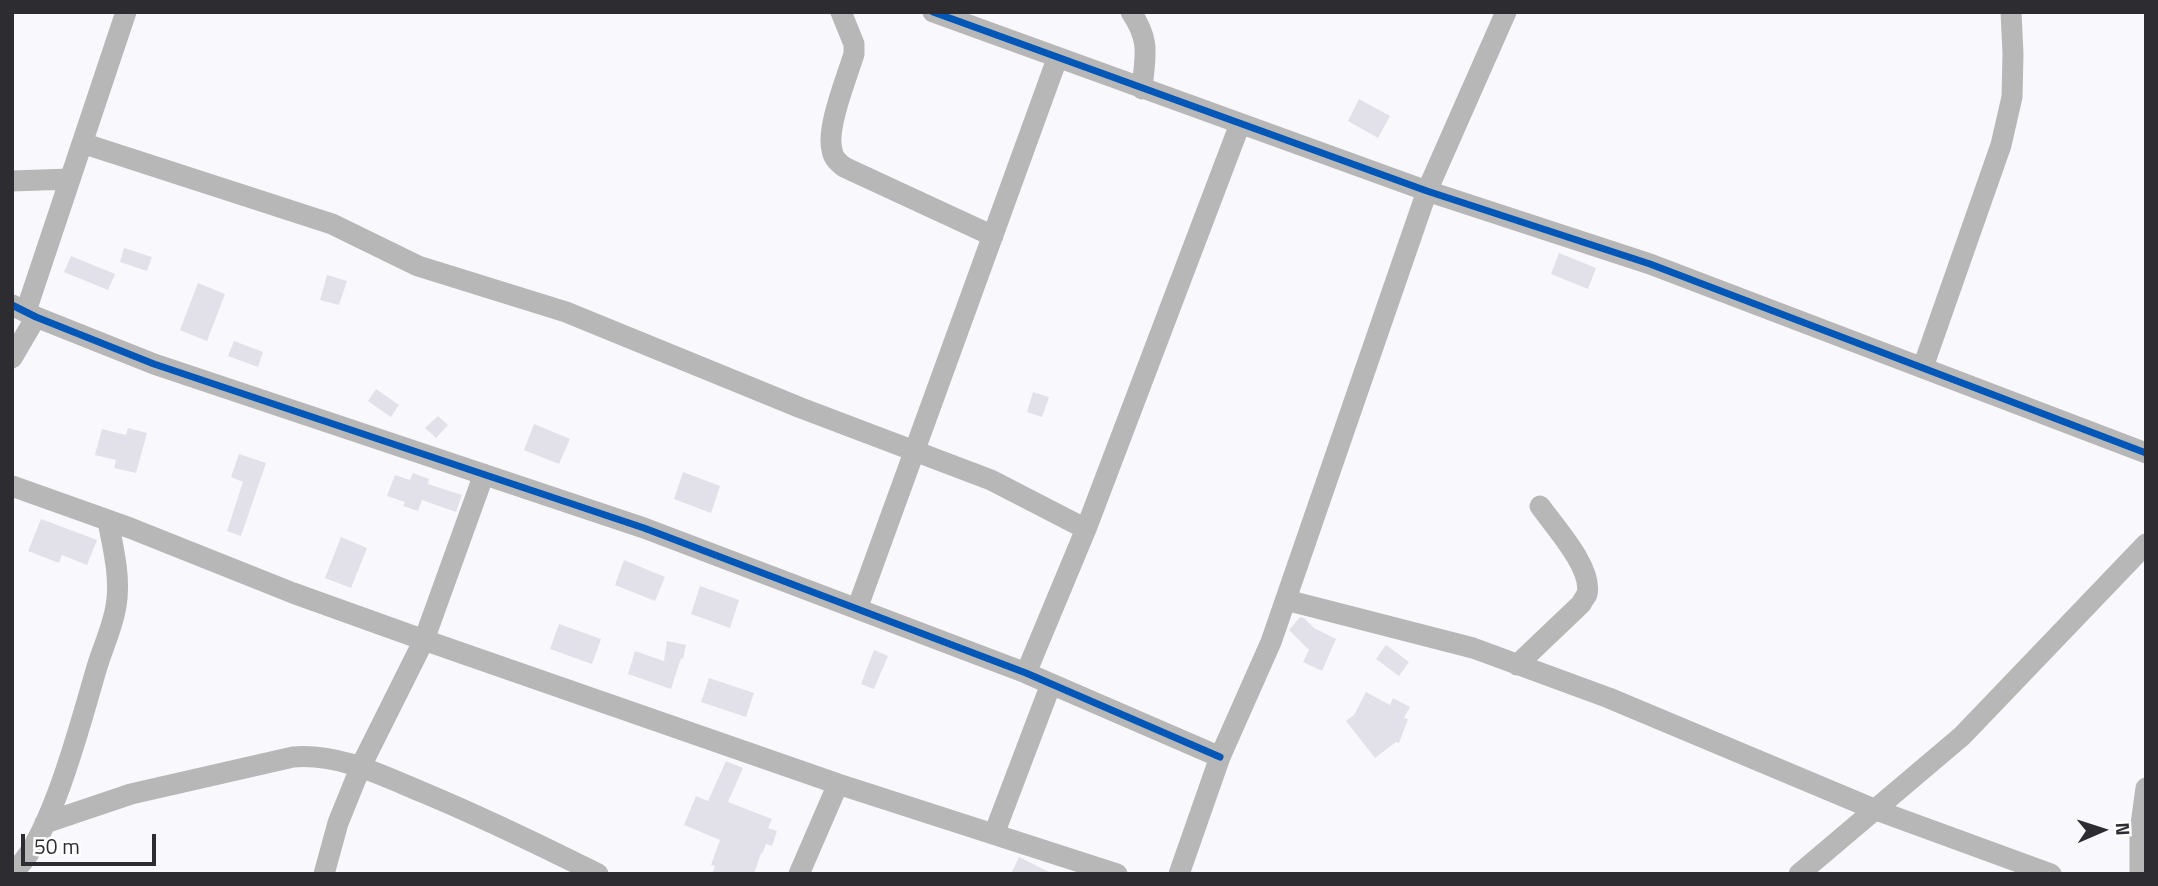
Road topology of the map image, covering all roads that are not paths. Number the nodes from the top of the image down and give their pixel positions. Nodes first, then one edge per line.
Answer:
1 (126, 12) edge
2 (841, 12) edge
3 (933, 12) edge
4 (1131, 12) edge
5 (1506, 12) edge
6 (2011, 12) edge
7 (1057, 58) junction
8 (1142, 89) junction
9 (1240, 124) junction
10 (82, 143) junction
11 (70, 179) junction
12 (12, 181) edge
13 (1427, 191) junction
14 (993, 236) junction
15 (25, 311) edge
16 (12, 358) edge
17 (1923, 367) junction
18 (914, 451) junction
19 (2146, 453) edge
20 (484, 474) junction
21 (12, 486) edge
22 (1540, 506) dead end
23 (108, 521) junction
24 (1087, 529) junction
25 (2146, 544) edge
26 (1286, 600) junction
27 (857, 609) junction
28 (424, 640) junction
29 (1517, 665) junction
30 (1026, 673) junction
31 (1051, 684) junction
32 (1220, 757) junction
33 (361, 766) junction
34 (838, 784) junction
35 (2146, 788) edge
36 (1876, 810) junction
37 (44, 823) junction
38 (993, 834) junction
39 (12, 872) edge
40 (324, 874) edge
41 (598, 874) edge
42 (799, 874) edge
43 (1117, 874) edge
44 (1179, 874) edge
45 (1799, 874) edge
46 (2051, 874) edge
47 (2140, 874) edge

1 - 10 street
2 - 14 street
3 - 7 street
4 - 8 street
5 - 13 street
6 - 17 street
7 - 8 street
7 - 14 street
8 - 9 street
9 - 13 street
9 - 24 street
10 - 11 street
10 - 18 street
11 - 12 street
11 - 15 street
13 - 17 street
13 - 26 street
14 - 18 street
15 - 16 street
15 - 20 street
17 - 19 street
18 - 24 street
18 - 27 street
20 - 27 street
20 - 28 street
21 - 23 street
22 - 29 street
23 - 28 street
23 - 37 street
24 - 30 street
25 - 36 street
26 - 29 street
26 - 32 street
27 - 30 street
28 - 33 street
28 - 34 street
29 - 36 street
30 - 31 street
31 - 32 street
31 - 38 street
32 - 44 street
33 - 37 street
33 - 40 street
33 - 41 street
34 - 38 street
34 - 42 street
35 - 47 street
36 - 45 street
36 - 46 street
37 - 39 street
38 - 43 street

